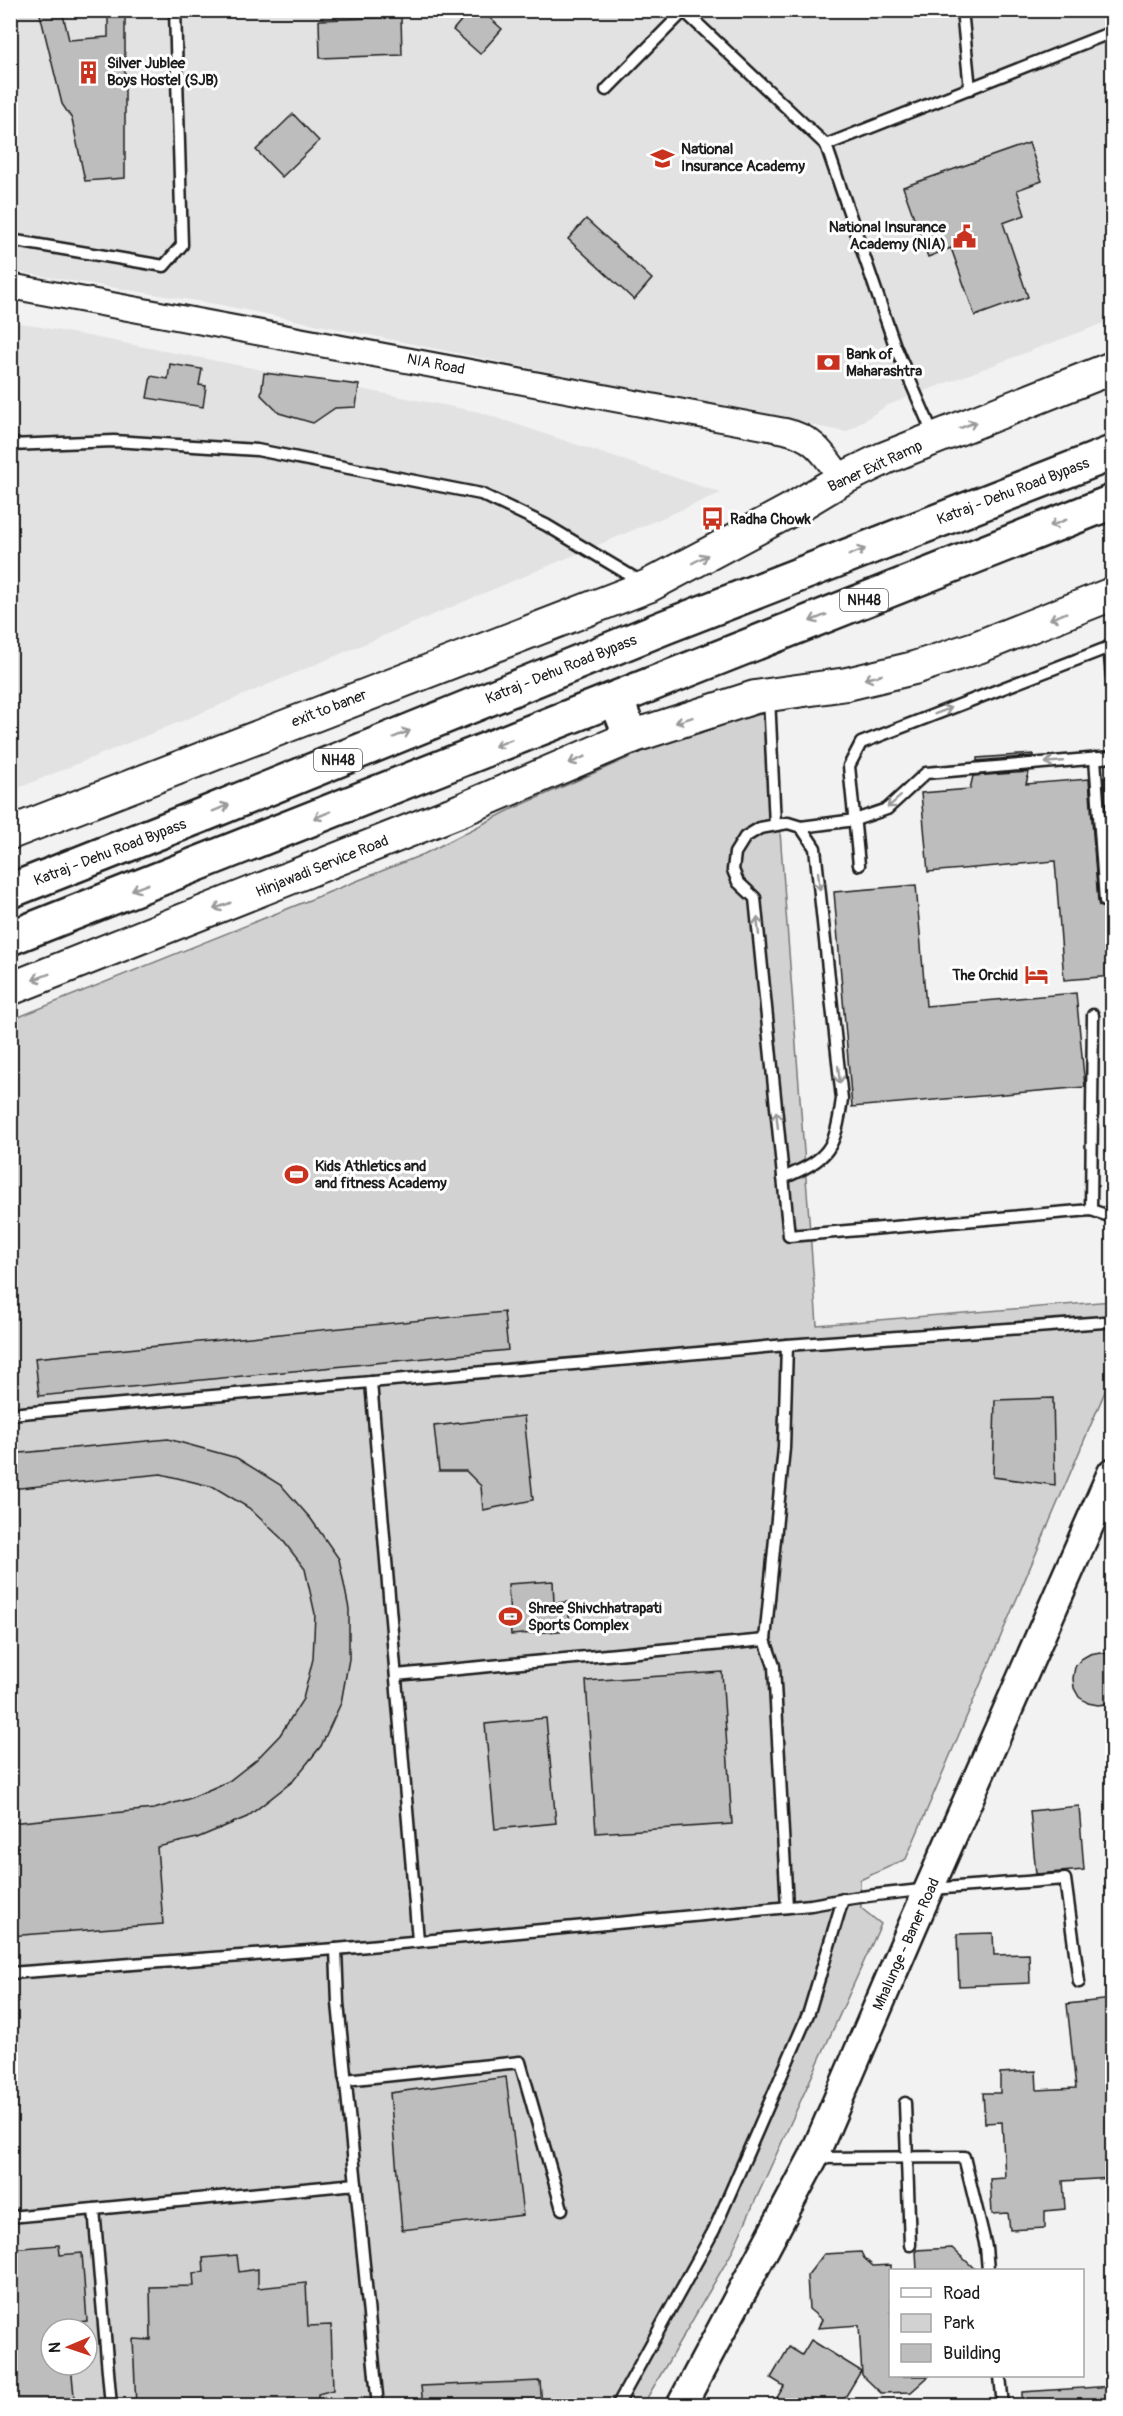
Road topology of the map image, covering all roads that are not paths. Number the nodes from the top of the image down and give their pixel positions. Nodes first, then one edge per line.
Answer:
1 (175, 10) edge
2 (962, 10) edge
3 (684, 11) edge
4 (1113, 32) edge
5 (970, 88) junction
6 (606, 90) dead end
7 (826, 145) junction
8 (10, 240) edge
9 (10, 286) edge
10 (1113, 368) edge
11 (935, 438) junction
12 (10, 445) edge
13 (1113, 453) edge
14 (842, 479) junction
15 (1113, 502) edge
16 (648, 586) junction
17 (1113, 594) edge
18 (665, 627) junction
19 (1111, 646) edge
20 (1113, 677) edge
21 (768, 695) junction
22 (616, 699) junction
23 (631, 737) junction
24 (1113, 757) edge
25 (1095, 758) junction
26 (855, 820) junction
27 (775, 825) junction
28 (801, 827) junction
29 (10, 833) edge
30 (860, 865) dead end
31 (10, 891) edge
32 (1106, 901) dead end
33 (10, 938) edge
34 (10, 989) edge
35 (1093, 1015) dead end
36 (783, 1178) junction
37 (1091, 1210) junction
38 (1113, 1217) edge
39 (1104, 1322) dead end
40 (787, 1345) junction
41 (371, 1382) junction
42 (10, 1414) edge
43 (1113, 1473) edge
44 (765, 1640) junction
45 (396, 1675) junction
46 (931, 1890) junction
47 (843, 1899) junction
48 (787, 1906) junction
49 (418, 1940) junction
50 (336, 1949) junction
51 (10, 1973) edge
52 (1079, 1982) dead end
53 (345, 2080) junction
54 (905, 2103) dead end
55 (813, 2158) junction
56 (907, 2159) junction
57 (356, 2184) junction
58 (94, 2209) junction
59 (562, 2209) dead end
60 (10, 2217) edge
61 (910, 2245) dead end
62 (988, 2269) edge
63 (1000, 2377) edge
64 (111, 2406) edge
65 (378, 2406) edge
66 (617, 2406) edge
67 (681, 2406) edge
68 (1003, 2406) edge

1 - 8 lane
2 - 5 lane
3 - 6 lane
3 - 7 lane
4 - 5 lane
5 - 7 lane
7 - 11 lane
9 - 14 street, NIA Road
11 -> 10 main road, Baner Exit Ramp
11 - 14 main road, Baner Exit Ramp
12 - 16 lane
18 -> 13 highway, Katraj - Dehu Road Bypass / NH48
16 -> 14 main road, Baner Exit Ramp
15 -> 22 highway, NH48
16 - 18 main road
16 - 29 main road, exit to baner
17 -> 21 main road
31 -> 18 highway, Katraj - Dehu Road Bypass / NH48
19 - 20 lane
26 -> 19 lane
21 -> 23 main road
21 - 27 lane
22 - 23 highway
22 -> 33 highway, NH48
23 -> 34 main road, Hinjawadi Service Road
24 - 25 lane
25 -> 26 lane
25 - 32 lane
26 - 28 lane
26 - 30 lane
27 - 28 lane
36 -> 27 lane
28 -> 36 lane
35 - 37 lane
36 - 37 lane
37 - 38 lane
39 - 40 lane
40 - 41 lane
40 - 44 lane
41 - 42 lane
41 - 45 lane
43 - 46 main road, Mhalunge - Baner Road
44 - 45 lane
44 - 48 lane
45 - 49 lane
46 - 47 lane
46 - 52 lane
46 - 55 main road, Mhalunge - Baner Road
47 - 48 lane
47 - 66 lane
48 - 49 lane
49 - 50 lane
50 - 51 lane
50 - 53 lane
53 - 57 lane
53 - 59 lane
54 - 56 lane
55 - 56 lane
55 - 67 main road, Mhalunge - Baner Road
56 - 61 lane
56 - 62 lane
57 - 58 lane
57 - 65 lane
58 - 60 lane
58 - 64 lane
63 - 68 lane

